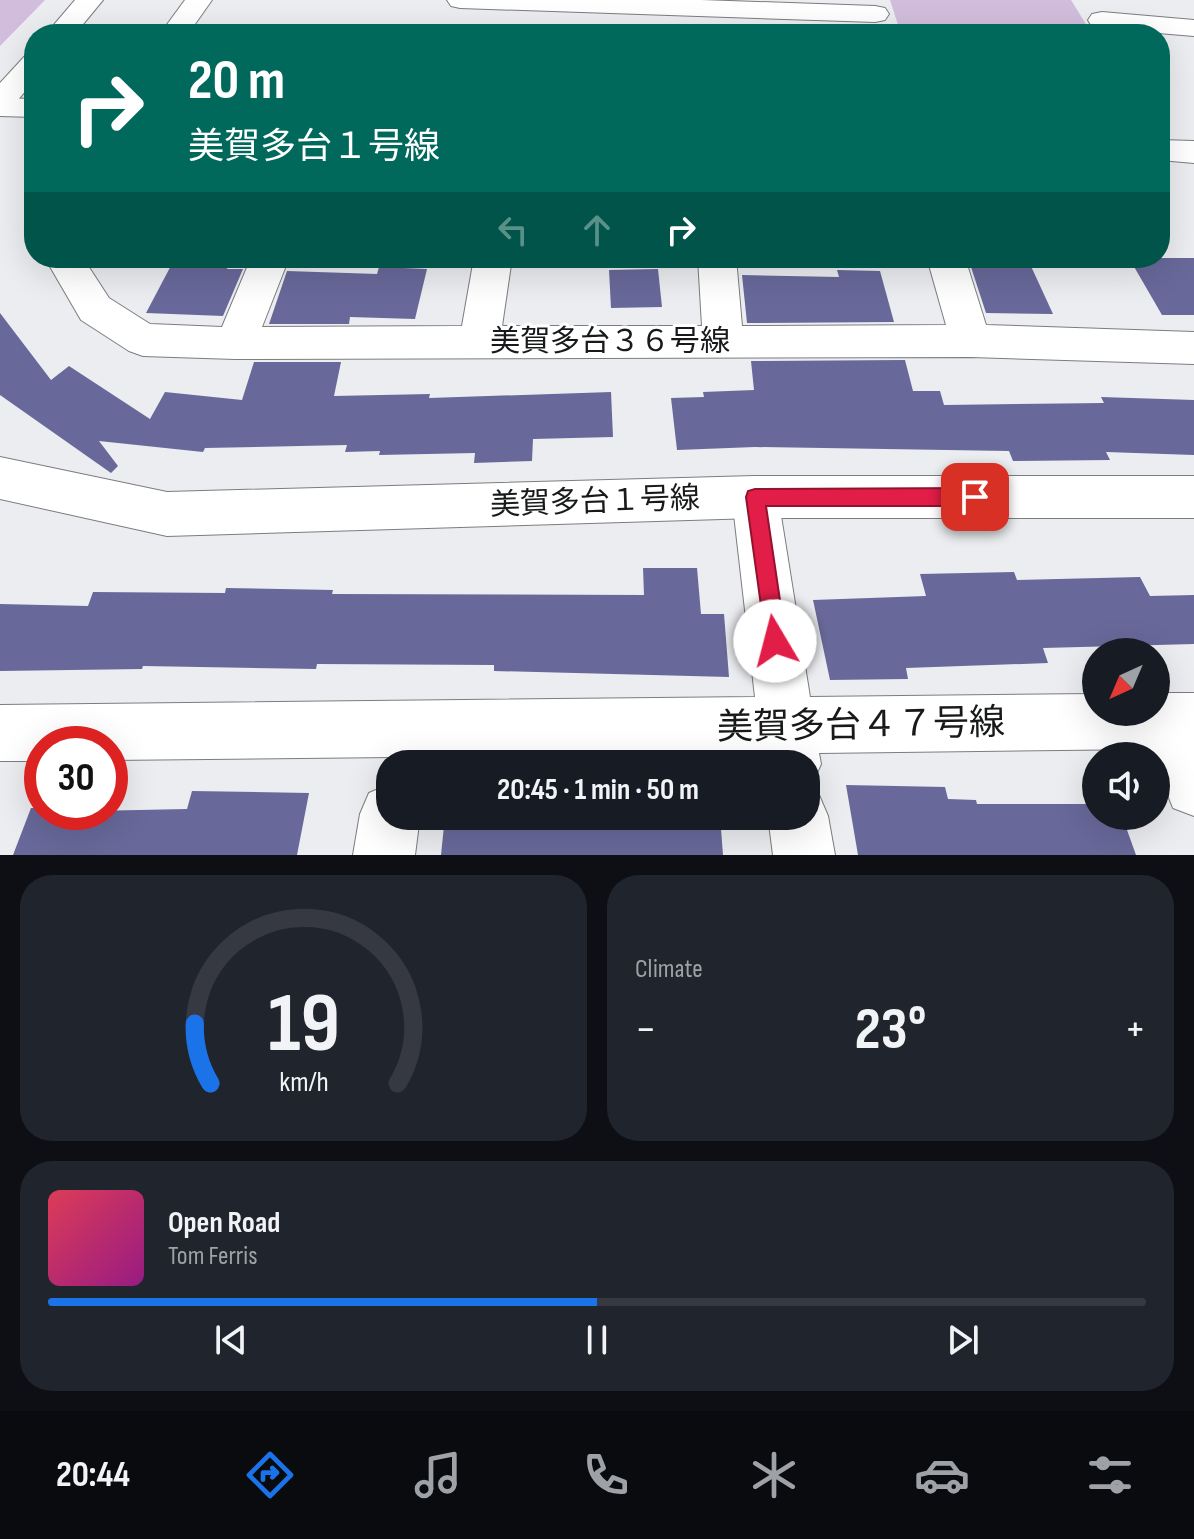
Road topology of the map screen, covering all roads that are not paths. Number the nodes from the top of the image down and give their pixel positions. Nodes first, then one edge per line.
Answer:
1 (90, 0) edge
2 (199, 0) edge
3 (460, 0) edge
4 (876, 16) edge
5 (69, 24) edge
6 (181, 24) edge
7 (1104, 24) edge
8 (1148, 24) edge
9 (1170, 26) edge
10 (1194, 28) edge
11 (24, 75) edge
12 (0, 104) edge
13 (24, 107) edge
14 (70, 268) edge
15 (266, 268) edge
16 (491, 268) edge
17 (718, 268) edge
18 (949, 268) edge
19 (971, 341) junction
20 (723, 342) junction
21 (235, 343) junction
22 (479, 343) junction
23 (1194, 348) edge
24 (0, 478) edge
25 (755, 497) junction
26 (1194, 497) edge
27 (1181, 722) edge
28 (3, 741) edge
29 (789, 746) edge
30 (400, 747) edge
31 (1194, 787) edge
32 (388, 830) edge
33 (800, 830) edge
34 (384, 855) edge
35 (804, 855) edge

1 - 5 street
2 - 6 street
3 - 4 street
7 - 8 street
9 - 10 street
11 - 12 street
12 - 13 street
14 - 21 street, 美賀多台３６号線
15 - 21 street
16 - 22 street
17 - 20 street
18 - 19 street
19 - 20 street, 美賀多台３６号線
19 - 23 street, 美賀多台３６号線
20 - 22 street, 美賀多台３６号線
21 - 22 street, 美賀多台３６号線
24 - 25 street, 美賀多台１号線
25 - 26 street, 美賀多台１号線
25 - 29 street
27 - 29 street, 美賀多台４７号線
27 - 31 street
28 - 30 street, 美賀多台４７号線
29 - 30 street, 美賀多台４７号線
32 - 34 street
33 - 35 street

